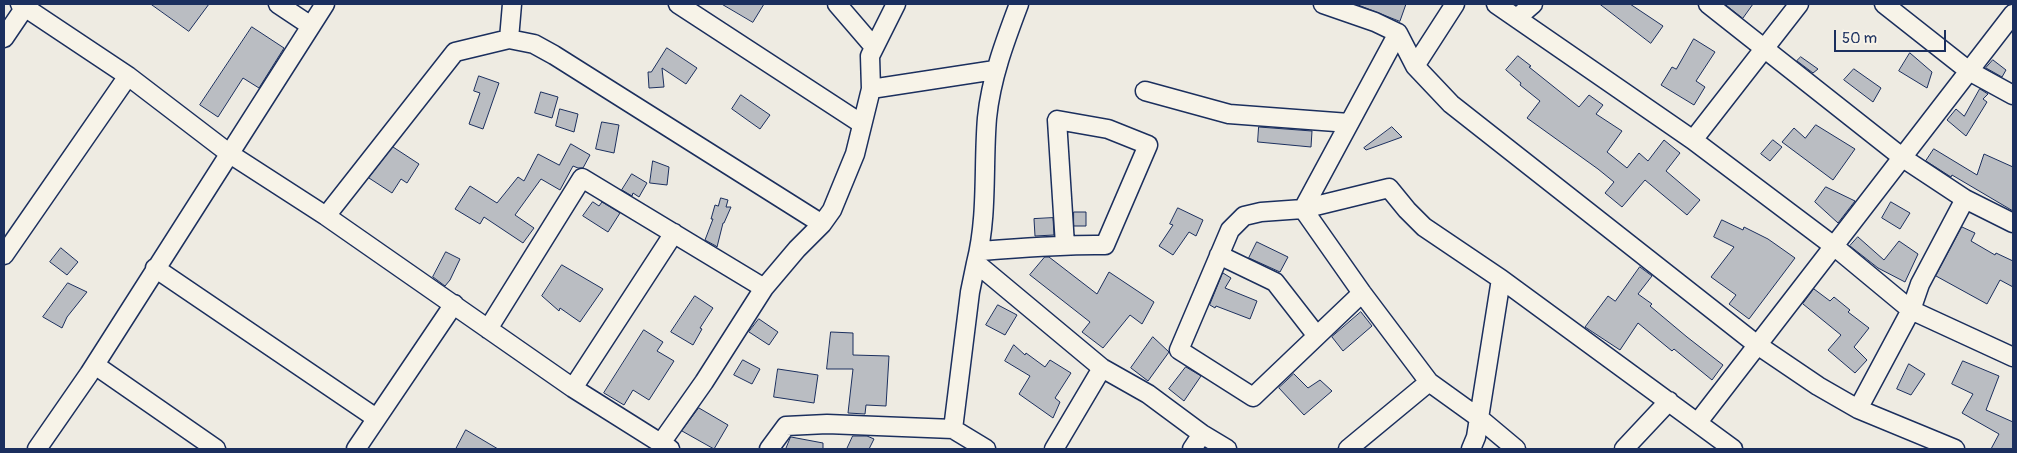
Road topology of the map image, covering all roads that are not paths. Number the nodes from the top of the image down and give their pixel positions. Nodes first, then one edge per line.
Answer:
1 (278, 4) edge
2 (325, 4) edge
3 (512, 4) edge
4 (678, 4) edge
5 (836, 4) edge
6 (896, 4) edge
7 (1019, 4) edge
8 (1323, 4) edge
9 (1455, 4) edge
10 (1496, 4) edge
11 (1533, 4) edge
12 (1708, 4) edge
13 (1799, 4) edge
14 (1884, 4) edge
15 (23, 5) edge
16 (1346, 8) edge
17 (1518, 17) junction
18 (2012, 20) edge
19 (311, 26) junction
20 (1398, 33) junction
21 (4, 38) edge
22 (509, 39) junction
23 (874, 47) junction
24 (1764, 49) junction
25 (1415, 66) junction
26 (995, 70) junction
27 (1969, 72) junction
28 (128, 76) junction
29 (871, 89) junction
30 (1145, 91) dead end
31 (2013, 95) edge
32 (862, 124) junction
33 (1349, 124) junction
34 (1693, 140) junction
35 (230, 154) junction
36 (1903, 158) junction
37 (1965, 198) junction
38 (1303, 209) junction
39 (326, 216) junction
40 (2013, 223) edge
41 (822, 224) junction
42 (674, 233) junction
43 (1064, 245) junction
44 (1834, 247) junction
45 (4, 255) edge
46 (1219, 255) junction
47 (978, 257) junction
48 (155, 268) junction
49 (1501, 279) junction
50 (764, 288) junction
51 (1362, 293) junction
52 (454, 304) junction
53 (1911, 310) junction
54 (488, 329) junction
55 (1317, 336) junction
56 (1756, 344) junction
57 (2013, 357) edge
58 (94, 365) junction
59 (1102, 368) junction
60 (1429, 382) junction
61 (574, 388) junction
62 (1669, 401) junction
63 (1858, 409) junction
64 (376, 418) junction
65 (1479, 418) junction
66 (1698, 422) junction
67 (953, 429) junction
68 (1202, 434) junction
69 (666, 446) edge
70 (37, 449) edge
71 (216, 449) edge
72 (356, 449) edge
73 (768, 449) edge
74 (986, 449) edge
75 (1054, 449) edge
76 (1192, 449) edge
77 (1227, 449) edge
78 (1348, 449) edge
79 (1471, 449) edge
80 (1516, 449) edge
81 (1624, 449) edge
82 (1733, 449) edge
83 (1953, 449) edge

1 - 19 street
2 - 19 street
3 - 22 street
4 - 32 street
5 - 23 street
6 - 23 street
7 - 26 street
8 - 16 street
9 - 25 street
10 - 17 street
11 - 17 street
12 - 24 street
13 - 24 street
14 - 27 street
15 - 21 street
15 - 28 street
16 - 20 street
17 - 34 street
18 - 27 street
19 - 35 street
20 - 25 street
20 - 33 street
22 - 39 street
22 - 41 street
23 - 29 street
24 - 34 street
24 - 36 street
25 - 56 street
26 - 29 street
26 - 47 street
27 - 31 street
27 - 36 street
28 - 35 street
28 - 45 street
29 - 32 street
30 - 33 street
32 - 41 street
33 - 38 street
34 - 44 street
35 - 39 street
35 - 48 street
36 - 37 street
36 - 44 street
37 - 40 street
37 - 53 street
38 - 46 street
38 - 49 street
38 - 51 street
39 - 52 street
41 - 50 street
42 - 50 street
42 - 54 street
42 - 61 street
43 - 43 street
43 - 47 street
44 - 53 street
44 - 56 street
46 - 55 street
46 - 55 street
47 - 59 street
47 - 67 street
48 - 58 street
48 - 64 street
49 - 62 street
49 - 65 street
50 - 69 street
51 - 55 street
51 - 60 street
52 - 54 street
52 - 64 street
53 - 57 street
53 - 63 street
54 - 61 street
56 - 63 street
56 - 66 street
58 - 70 street
58 - 71 street
59 - 68 street
59 - 75 street
60 - 65 street
60 - 78 street
61 - 69 street
62 - 66 street
62 - 81 street
63 - 83 street
64 - 72 street
65 - 79 street
65 - 80 street
66 - 82 street
67 - 73 street
67 - 74 street
68 - 76 street
68 - 77 street

